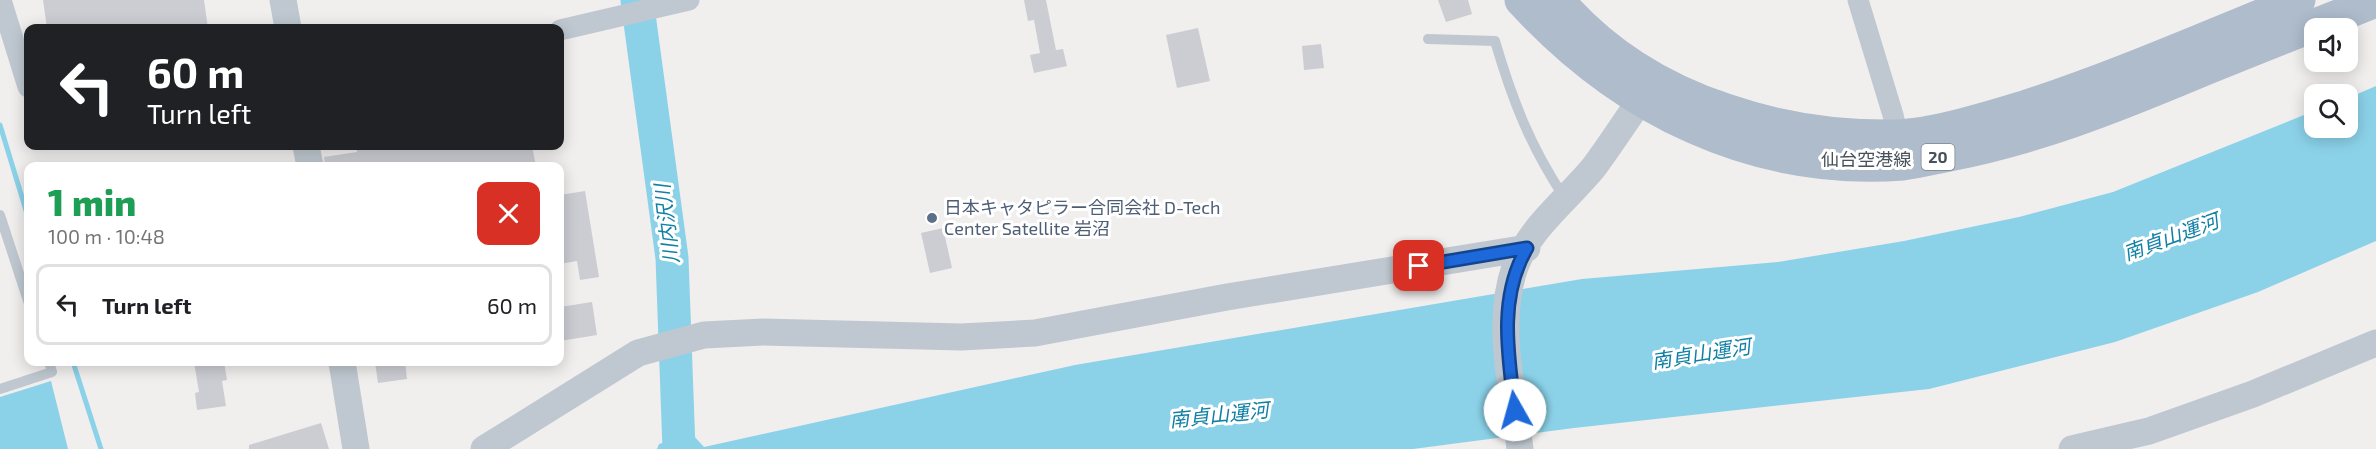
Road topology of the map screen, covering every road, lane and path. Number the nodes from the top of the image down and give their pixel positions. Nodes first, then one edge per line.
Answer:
1 (1, 0) edge
2 (284, 0) edge
3 (1521, 0) edge
4 (1558, 0) edge
5 (1858, 0) edge
6 (2299, 0) edge
7 (2376, 1) edge
8 (679, 2) edge
9 (287, 24) edge
10 (564, 29) edge
11 (1428, 39) dead end
12 (24, 74) edge
13 (1647, 90) junction
14 (1901, 150) junction
15 (1564, 198) junction
16 (0, 214) edge
17 (1521, 257) junction
18 (24, 289) edge
19 (2376, 343) edge
20 (50, 366) edge
21 (343, 366) edge
22 (0, 389) edge
23 (356, 449) edge
24 (484, 449) edge
25 (1520, 449) edge
26 (2072, 449) edge

1 - 12 street
2 - 9 street
3 - 13 main road, 仙台空港線 / 20
4 - 13 main road, 仙台空港線 / 20
5 - 14 street
6 - 14 main road, 仙台空港線 / 20
7 - 14 main road, 仙台空港線 / 20
8 - 10 street
11 - 15 lane
13 - 14 main road, 仙台空港線 / 20
13 - 15 street
15 - 17 street
16 - 18 lane
17 - 24 street
17 - 25 street
19 - 26 street
20 - 22 lane
21 - 23 street

